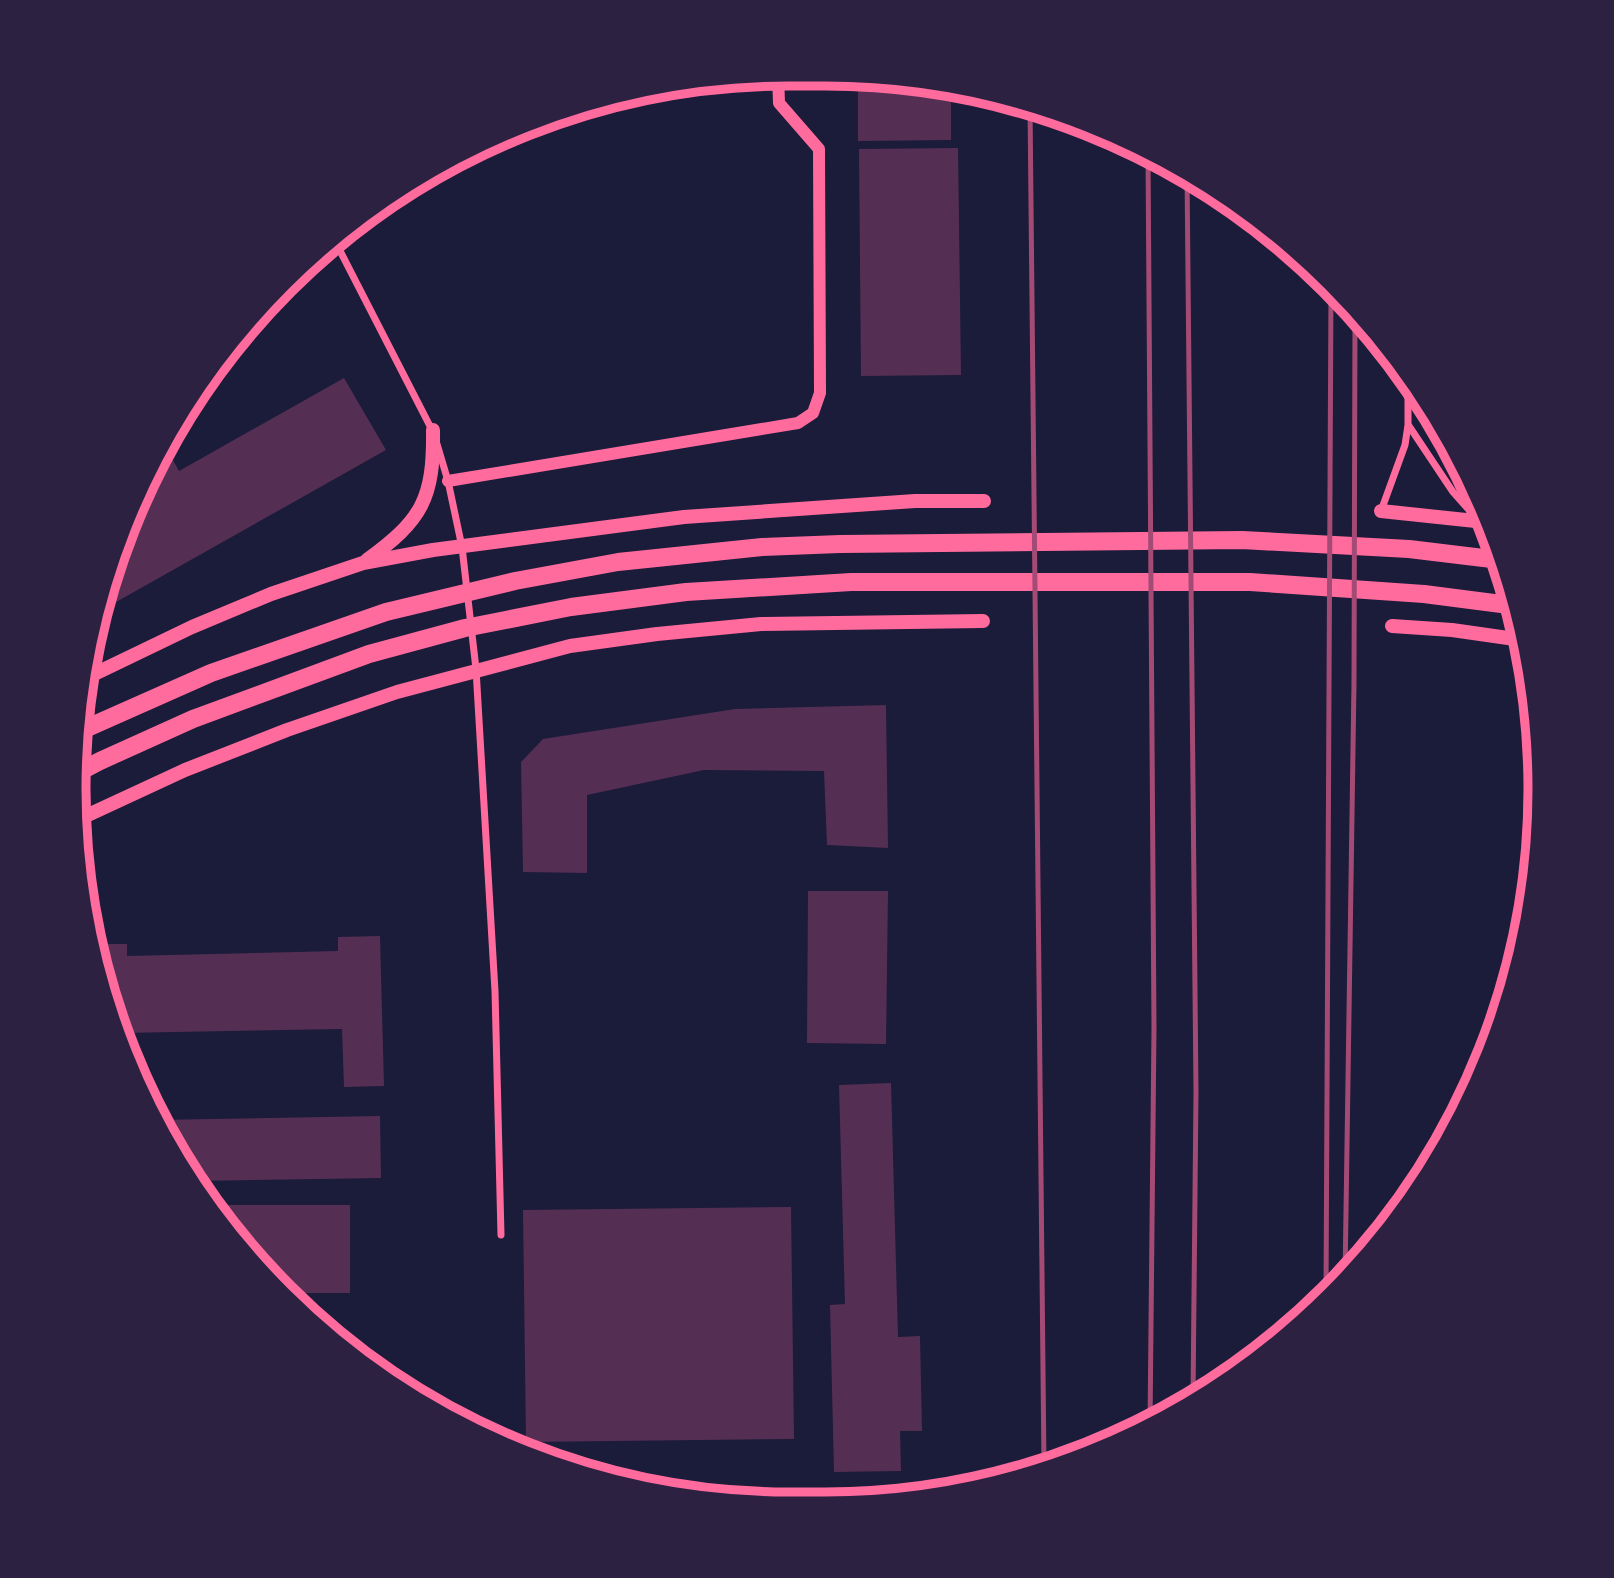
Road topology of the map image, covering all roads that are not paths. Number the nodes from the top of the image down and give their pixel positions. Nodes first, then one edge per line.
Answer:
1 (778, 86) edge
2 (339, 249) edge
3 (1408, 395) edge
4 (1408, 425) junction
5 (433, 430) junction
6 (448, 481) junction
7 (984, 501) dead end
8 (1471, 510) edge
9 (1381, 511) joint
10 (1475, 521) edge
11 (462, 547) junction
12 (1489, 559) edge
13 (363, 563) junction
14 (1503, 604) edge
15 (983, 621) dead end
16 (1392, 626) dead end
17 (1512, 639) edge
18 (476, 669) junction
19 (96, 672) edge
20 (89, 727) edge
21 (86, 768) edge
22 (87, 816) edge
23 (501, 1235) dead end

1 - 6 street
2 - 5 street
3 - 4 street
4 - 8 street
4 - 9 street
5 - 6 street
5 - 13 main road
6 - 11 street
7 - 11 main road
9 - 10 main road
11 - 13 main road
11 - 18 street
12 - 20 main road
13 - 19 main road
14 - 21 main road
15 - 18 main road
16 - 17 main road
18 - 22 main road
18 - 23 street

